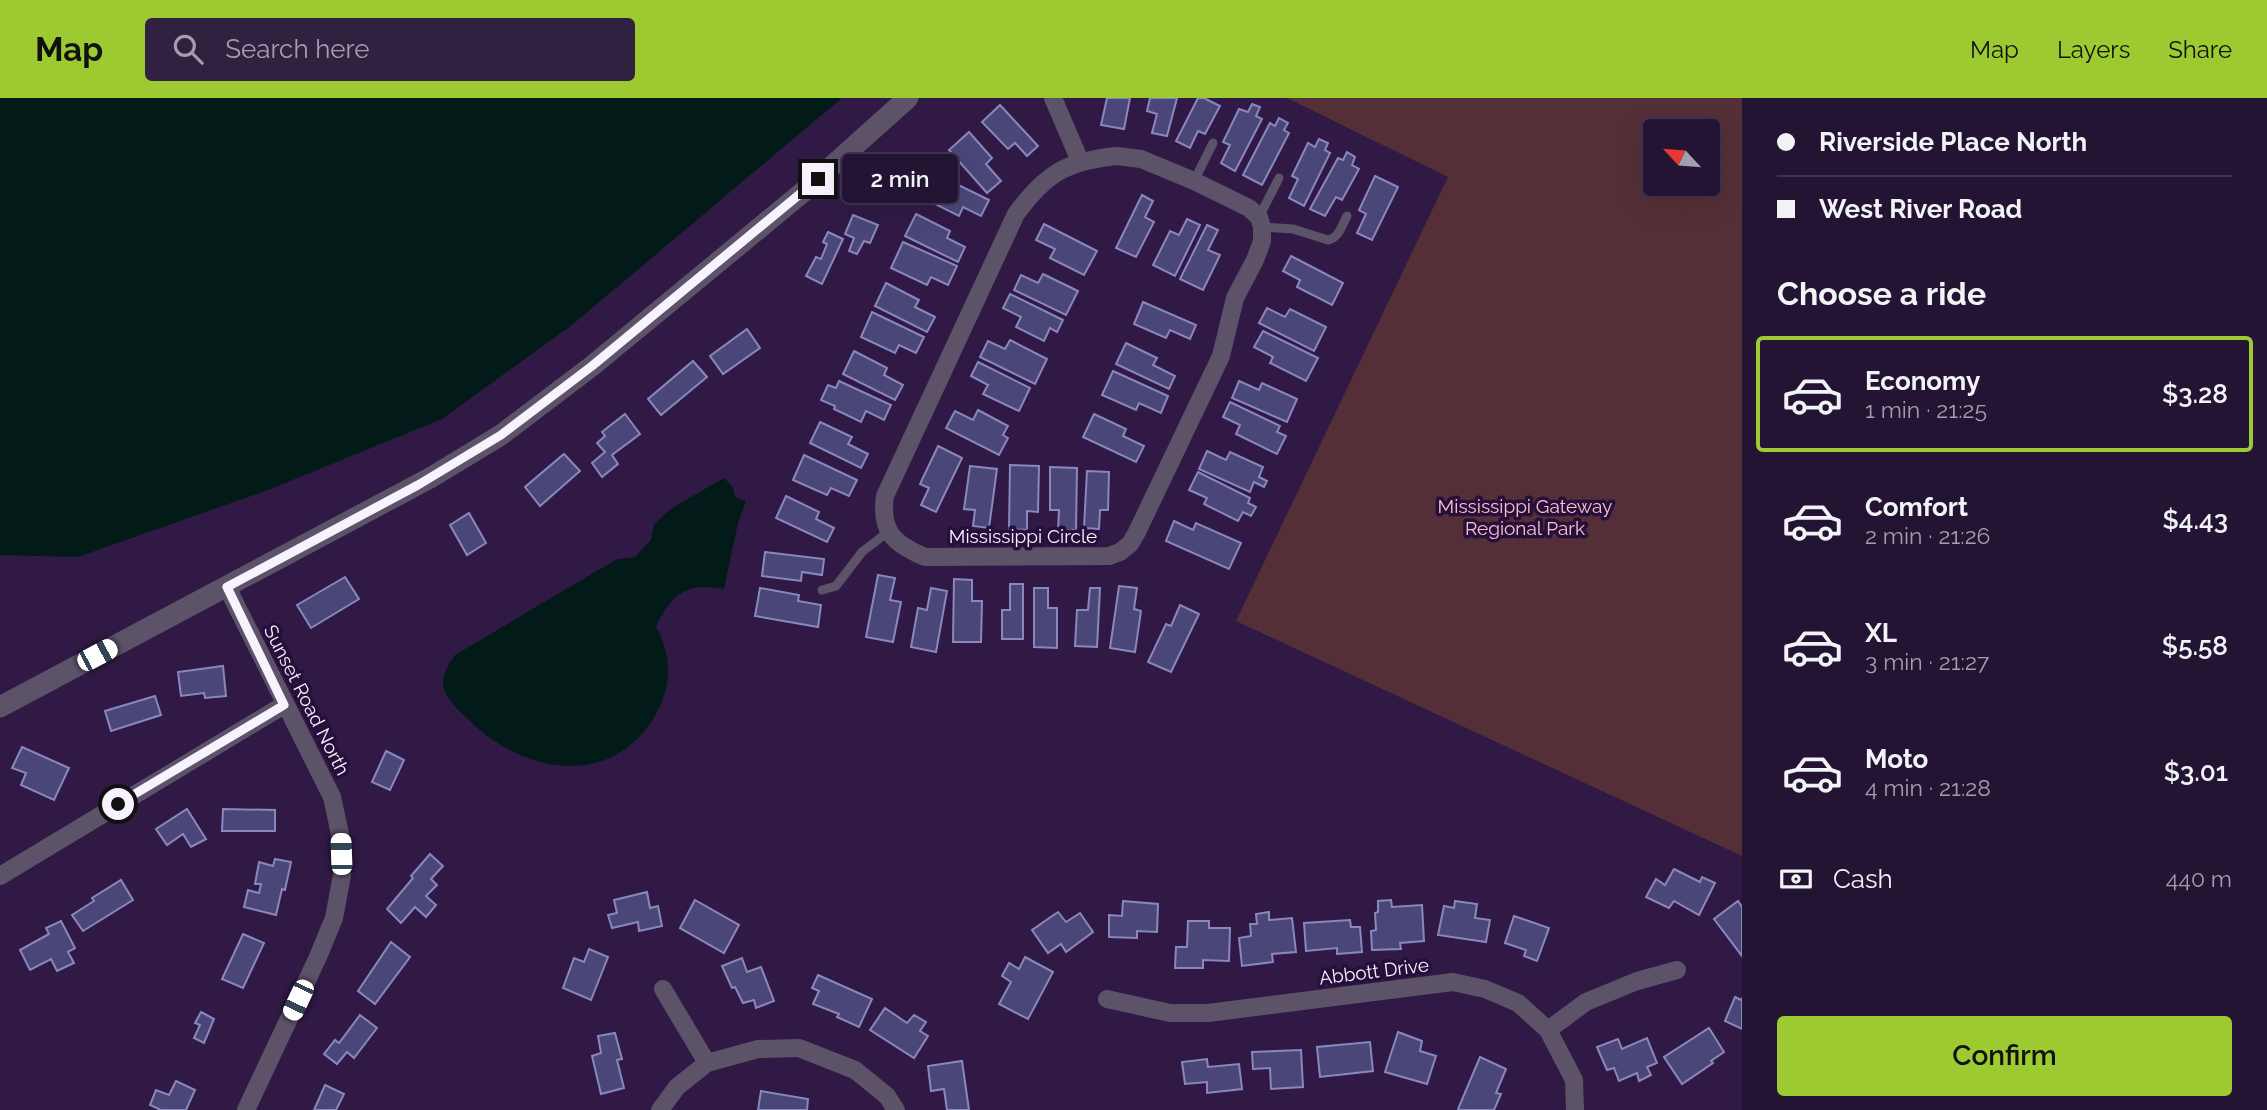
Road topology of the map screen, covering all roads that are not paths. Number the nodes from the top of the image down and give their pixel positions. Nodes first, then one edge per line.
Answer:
1 (908, 98) edge
2 (1053, 98) edge
3 (1213, 143) dead end
4 (1080, 160) junction
5 (1279, 178) dead end
6 (1194, 181) junction
7 (1347, 216) dead end
8 (1261, 222) junction
9 (888, 532) junction
10 (227, 587) junction
11 (822, 590) dead end
12 (284, 705) junction
13 (0, 707) edge
14 (0, 876) edge
15 (1677, 970) dead end
16 (663, 989) dead end
17 (1107, 999) dead end
18 (1548, 1030) junction
19 (707, 1063) junction
20 (246, 1110) edge
21 (660, 1110) edge
22 (896, 1110) edge
23 (1575, 1110) edge

1 - 10 street
2 - 4 street
3 - 6 lane
4 - 6 street
4 - 9 street
5 - 8 lane
6 - 8 street
7 - 8 lane
8 - 9 street, Mississippi Circle
9 - 11 lane
10 - 12 street, Sunset Road North
10 - 13 street
12 - 14 street
12 - 20 street, Sunset Road North
15 - 18 street
16 - 19 street
17 - 18 street, Abbott Drive
18 - 23 street, Abbott Drive
19 - 21 street
19 - 22 street

